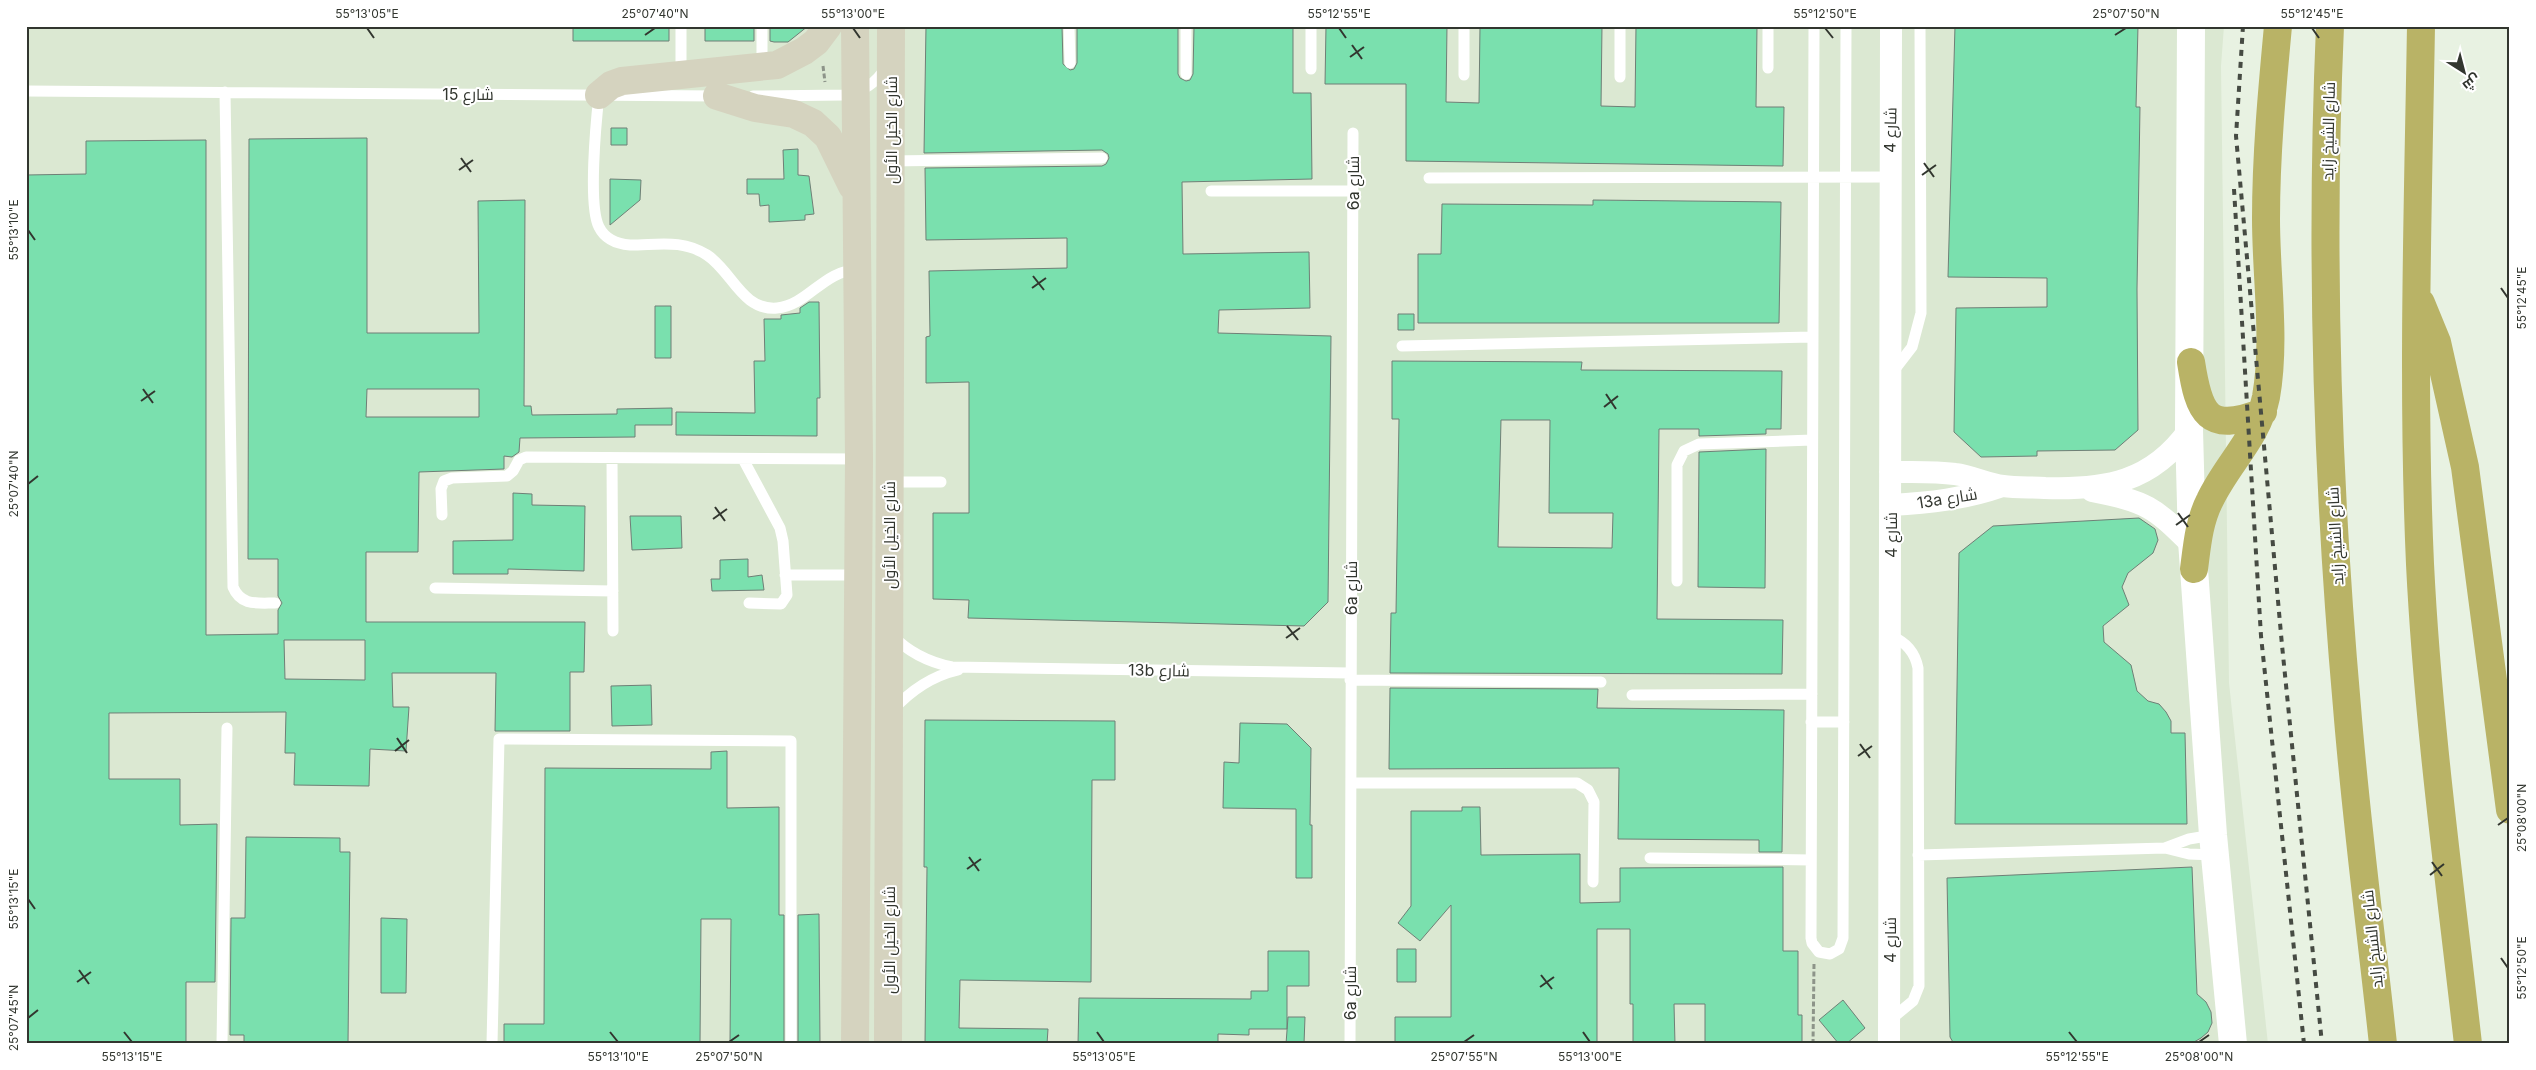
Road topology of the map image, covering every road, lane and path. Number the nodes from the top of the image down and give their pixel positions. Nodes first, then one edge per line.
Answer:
1 (681, 26) edge
2 (762, 26) edge
3 (828, 26) edge
4 (855, 26) edge
5 (891, 26) edge
6 (1069, 26) edge
7 (1186, 26) edge
8 (1310, 26) edge
9 (1464, 26) edge
10 (1620, 26) edge
11 (1768, 26) edge
12 (1814, 26) edge
13 (1846, 26) edge
14 (1891, 26) edge
15 (1920, 26) edge
16 (2192, 26) edge
17 (2278, 26) edge
18 (2330, 26) edge
19 (2421, 26) edge
20 (891, 55) junction
21 (1070, 62) dead end
22 (762, 68) junction
23 (1768, 68) dead end
24 (1310, 69) dead end
25 (1186, 74) dead end
26 (681, 75) junction
27 (1464, 75) dead end
28 (1620, 77) dead end
29 (26, 91) edge
30 (225, 92) junction
31 (856, 93) junction
32 (599, 95) junction
33 (717, 96) junction
34 (1353, 133) dead end
35 (1102, 158) dead end
36 (890, 161) junction
37 (1812, 177) junction
38 (1846, 177) junction
39 (1890, 177) junction
40 (1429, 178) dead end
41 (1211, 191) dead end
42 (1353, 191) junction
43 (856, 195) junction
44 (857, 270) junction
45 (2416, 290) junction
46 (1812, 337) junction
47 (1402, 346) dead end
48 (2191, 362) junction
49 (1891, 374) junction
50 (2263, 412) junction
51 (2189, 430) junction
52 (1812, 440) junction
53 (612, 458) junction
54 (744, 459) junction
55 (859, 459) junction
56 (1890, 472) junction
57 (889, 482) junction
58 (940, 482) dead end
59 (2002, 486) junction
60 (2082, 489) junction
61 (1891, 505) junction
62 (442, 515) dead end
63 (2193, 557) junction
64 (785, 575) junction
65 (858, 575) junction
66 (1677, 581) dead end
67 (435, 588) dead end
68 (613, 591) junction
69 (275, 604) dead end
70 (749, 604) dead end
71 (613, 631) dead end
72 (888, 631) junction
73 (1891, 636) junction
74 (967, 668) junction
75 (1350, 677) junction
76 (1601, 682) dead end
77 (1812, 694) junction
78 (1632, 695) dead end
79 (890, 713) junction
80 (1811, 722) junction
81 (1844, 722) junction
82 (227, 728) dead end
83 (1351, 783) junction
84 (2510, 810) edge
85 (2214, 845) junction
86 (2165, 848) junction
87 (1918, 855) junction
88 (1650, 858) dead end
89 (1811, 860) junction
90 (1593, 882) dead end
91 (1814, 948) junction
92 (1890, 1020) junction
93 (2231, 1042) edge
94 (222, 1044) edge
95 (492, 1044) edge
96 (791, 1044) edge
97 (855, 1044) edge
98 (888, 1044) edge
99 (1350, 1044) edge
100 (1813, 1044) edge
101 (1889, 1044) edge
102 (2383, 1044) edge
103 (2468, 1044) edge

1 - 26 lane
2 - 22 lane
3 - 22 main road
4 - 31 main road, شارع الخيل الأول
5 - 20 main road, شارع الخيل الأول
6 - 21 lane
7 - 25 lane
8 - 24 lane
9 - 27 lane
10 - 28 lane
11 - 23 lane
12 - 37 lane
13 - 38 lane
14 - 39 street, شارع 4
15 - 49 lane
16 - 48 street
17 - 50 highway
18 - 102 highway, شارع الشيخ زايد
19 - 45 highway
20 - 31 lane, شارع 15
20 - 36 main road, شارع الخيل الأول
22 - 26 main road
26 - 32 main road
29 - 30 lane, شارع 15
30 - 32 lane, شارع 15
30 - 69 lane
31 - 33 lane, شارع 15
31 - 43 main road, شارع الخيل الأول
32 - 33 lane, شارع 15
32 - 44 lane
33 - 43 main road
34 - 42 lane, 6a شارع
35 - 36 lane
36 - 57 main road, شارع الخيل الأول
37 - 38 lane
37 - 40 lane
37 - 46 lane
38 - 39 lane
38 - 81 lane
39 - 49 street, شارع 4
41 - 42 lane
42 - 75 lane, 6a شارع
43 - 44 main road, شارع الخيل الأول
44 - 55 main road, شارع الخيل الأول
45 - 84 highway
45 - 103 highway
46 - 47 lane
46 - 52 lane
48 - 50 highway
48 - 51 street
49 - 56 street, شارع 4
50 - 63 highway
51 - 60 street, 13a شارع
51 - 63 street
52 - 66 lane
52 - 77 lane
53 - 54 lane
53 - 62 lane
53 - 68 lane
54 - 55 lane
54 - 64 lane
55 - 65 main road, شارع الخيل الأول
56 - 59 street, 13a شارع
56 - 61 street, شارع 4
57 - 58 lane
57 - 72 main road, شارع الخيل الأول
59 - 60 street, 13a شارع
59 - 61 street, 13a شارع
60 - 63 street, 13a شارع
61 - 73 street, شارع 4
63 - 85 street
64 - 65 lane
64 - 70 lane
65 - 97 main road, شارع الخيل الأول
67 - 68 lane
68 - 71 lane
72 - 74 lane, 13b شارع
72 - 79 main road, شارع الخيل الأول
73 - 87 lane
73 - 92 street, شارع 4
74 - 75 lane, 13b شارع
74 - 79 lane, 13b شارع
75 - 76 lane, 13b شارع
75 - 83 lane, 6a شارع
77 - 78 lane
77 - 80 lane
79 - 98 main road, شارع الخيل الأول
80 - 81 lane
80 - 89 lane
81 - 91 lane
82 - 94 lane
83 - 90 lane
83 - 99 lane, 6a شارع
85 - 86 lane
85 - 86 lane
85 - 93 street
86 - 87 lane
87 - 92 lane
88 - 89 lane
89 - 91 lane
91 - 100 path
92 - 101 street, شارع 4
95 - 96 lane

